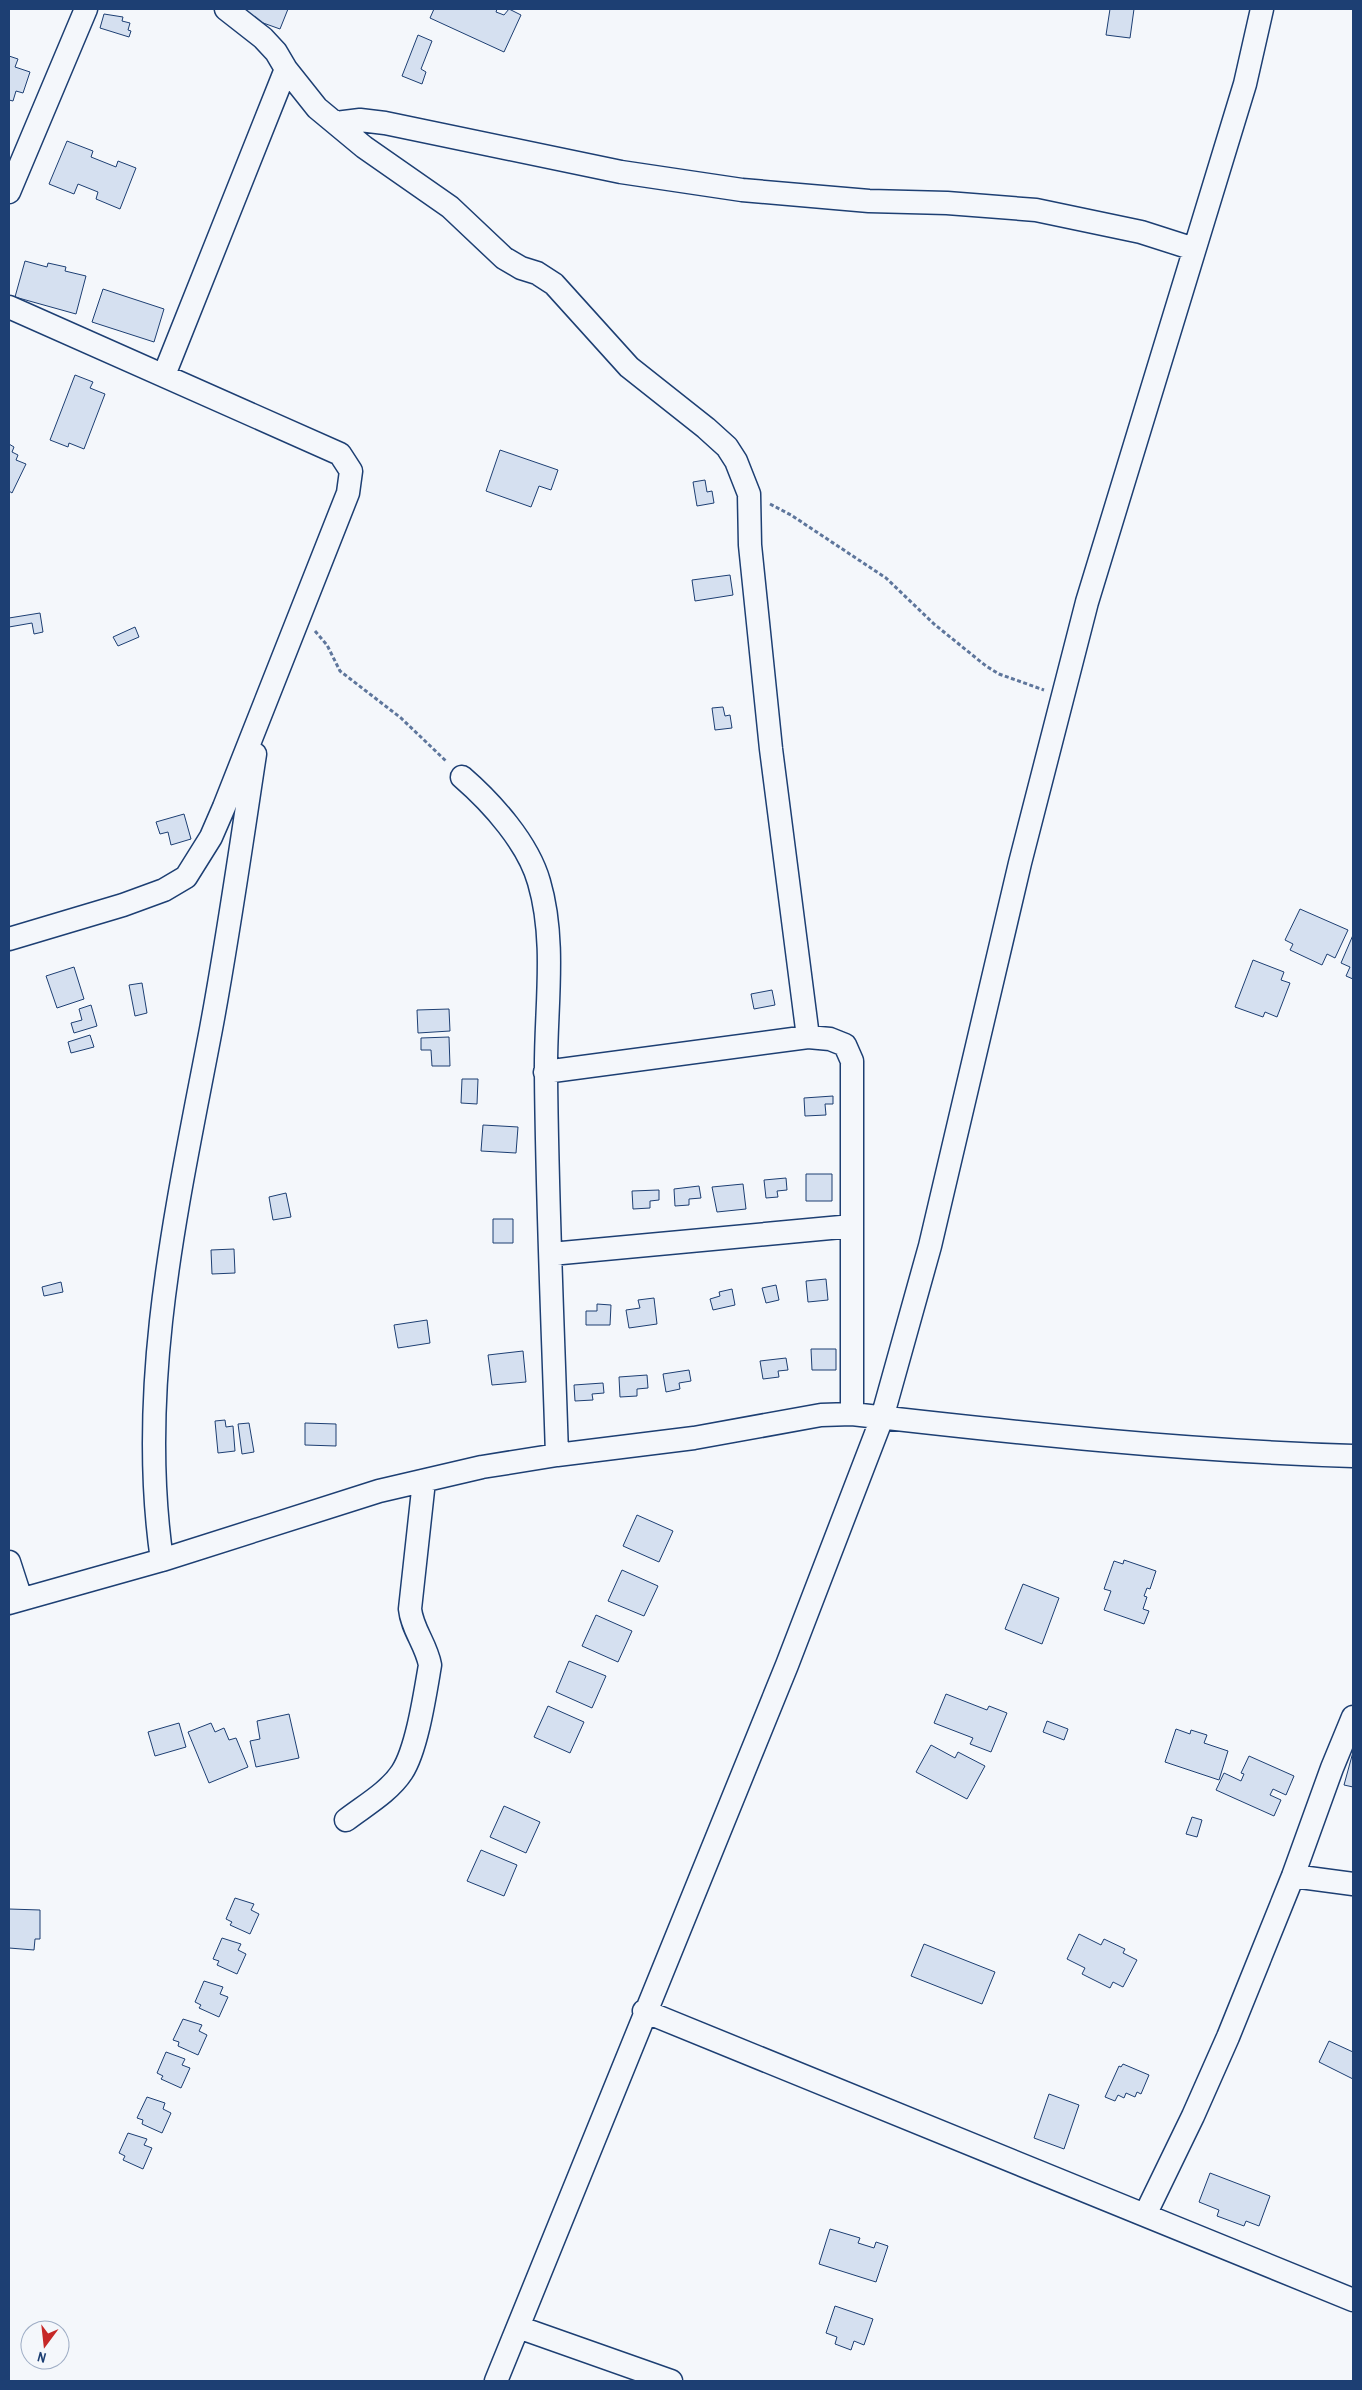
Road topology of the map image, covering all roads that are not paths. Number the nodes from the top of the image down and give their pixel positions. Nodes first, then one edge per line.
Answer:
1 (86, 9) edge
2 (226, 9) edge
3 (1262, 9) edge
4 (286, 69) junction
5 (336, 124) junction
6 (9, 192) edge
7 (1194, 249) junction
8 (9, 307) edge
9 (164, 375) junction
10 (261, 716) junction
11 (462, 776) road end
12 (9, 939) edge
13 (808, 1038) junction
14 (546, 1072) junction
15 (852, 1226) junction
16 (551, 1254) junction
17 (852, 1414) junction
18 (882, 1418) junction
19 (557, 1455) junction
20 (1353, 1456) edge
21 (424, 1480) junction
22 (162, 1560) junction
23 (9, 1562) edge
24 (15, 1601) edge
25 (1353, 1717) edge
26 (346, 1820) dead end
27 (1293, 1876) junction
28 (1353, 1884) edge
29 (644, 2012) junction
30 (1145, 2215) junction
31 (1353, 2300) edge
32 (518, 2327) junction
33 (496, 2381) edge
34 (671, 2381) edge

1 - 6 street
2 - 4 street
3 - 7 street
4 - 5 street
4 - 9 street
5 - 7 street
5 - 13 street
7 - 18 street
8 - 9 street
9 - 10 street
10 - 12 street
10 - 22 street
11 - 14 street
13 - 14 street
13 - 15 street
14 - 16 street
15 - 16 street
15 - 17 street
16 - 19 street
17 - 18 street
17 - 19 street
18 - 20 street
18 - 29 street
19 - 21 street
21 - 22 street
21 - 26 street
22 - 24 street
23 - 24 street
25 - 27 street
27 - 28 street
27 - 30 street
29 - 30 street
29 - 32 street
30 - 31 street
32 - 33 street
32 - 34 street

